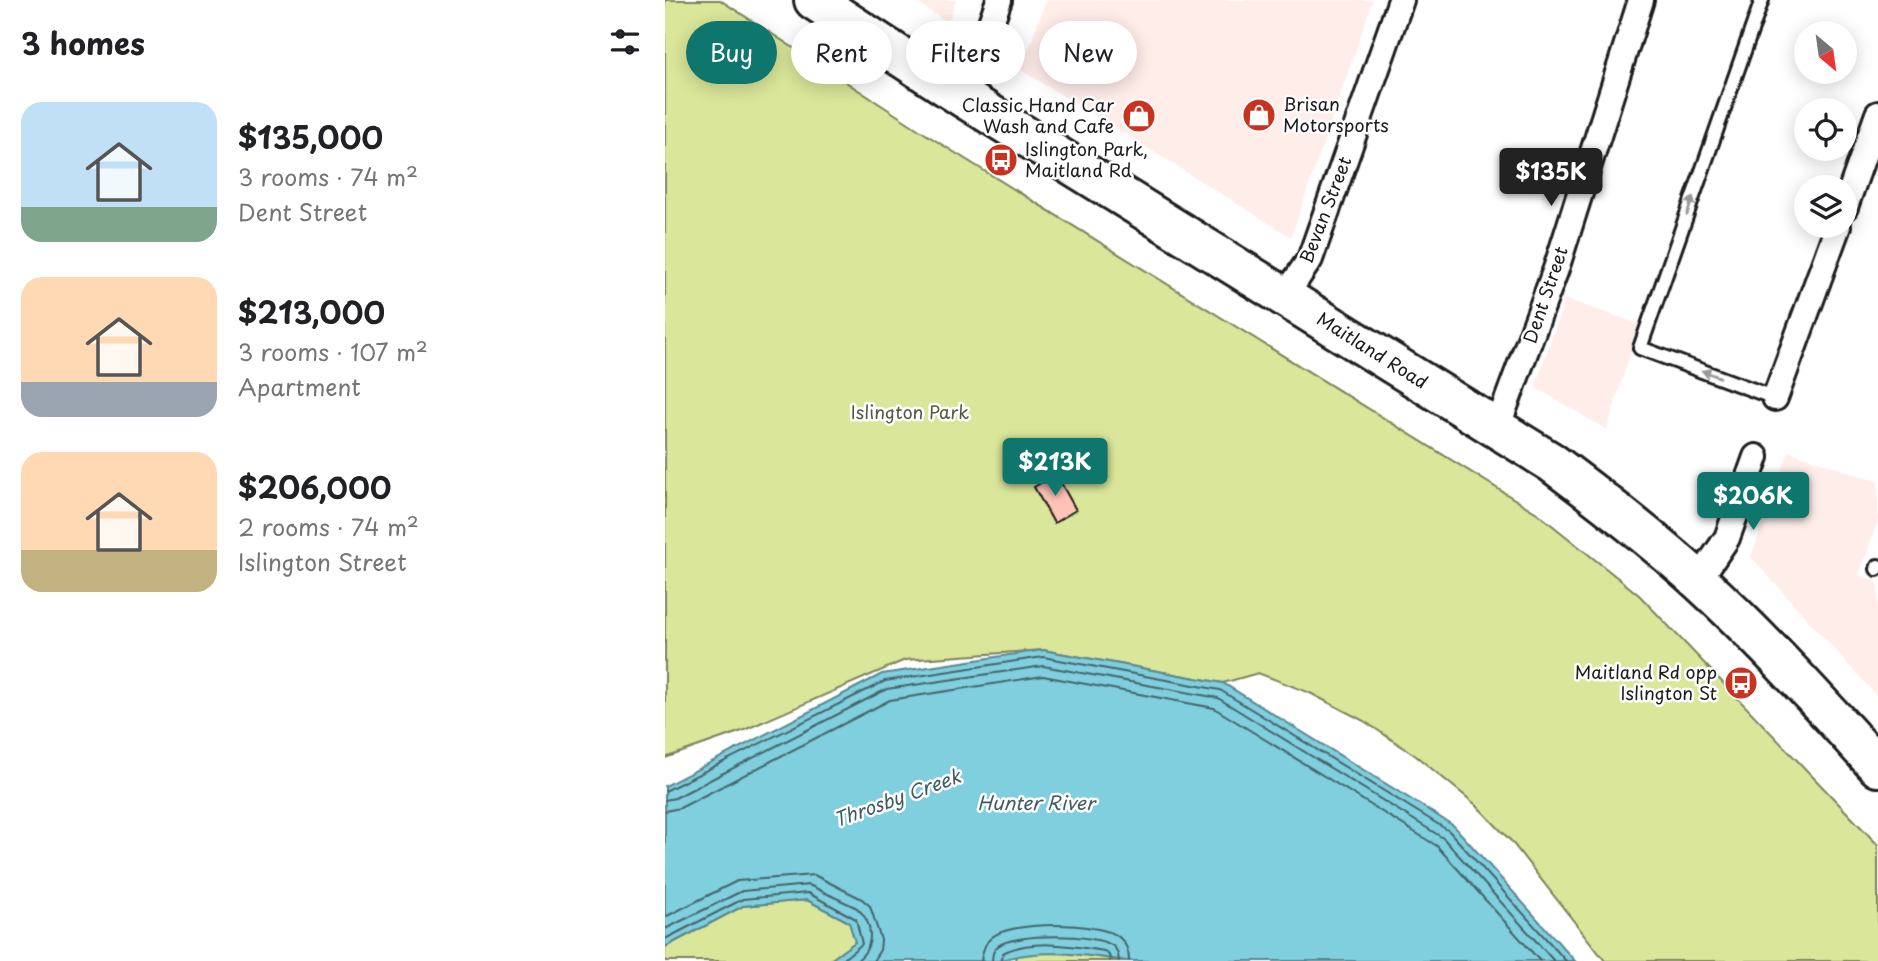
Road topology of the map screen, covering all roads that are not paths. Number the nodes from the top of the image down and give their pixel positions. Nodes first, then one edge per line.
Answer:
1 (814, 0) edge
2 (999, 0) edge
3 (1401, 0) edge
4 (1641, 0) edge
5 (1762, 0) edge
6 (964, 97) junction
7 (1878, 114) edge
8 (1856, 175) edge
9 (1834, 238) edge
10 (1285, 296) junction
11 (1775, 398) joint
12 (1497, 428) junction
13 (1756, 457) dead end
14 (1698, 581) junction
15 (1878, 767) edge

1 - 6 main road, Maitland Road
2 - 6 street
3 - 10 street, Bevan Street
4 - 12 street, Dent Street
11 -> 5 lane
6 - 10 main road, Maitland Road
7 - 8 street
9 - 11 street
10 - 12 main road, Maitland Road
12 - 14 main road, Maitland Road
13 - 14 street
14 - 15 main road, Maitland Road

